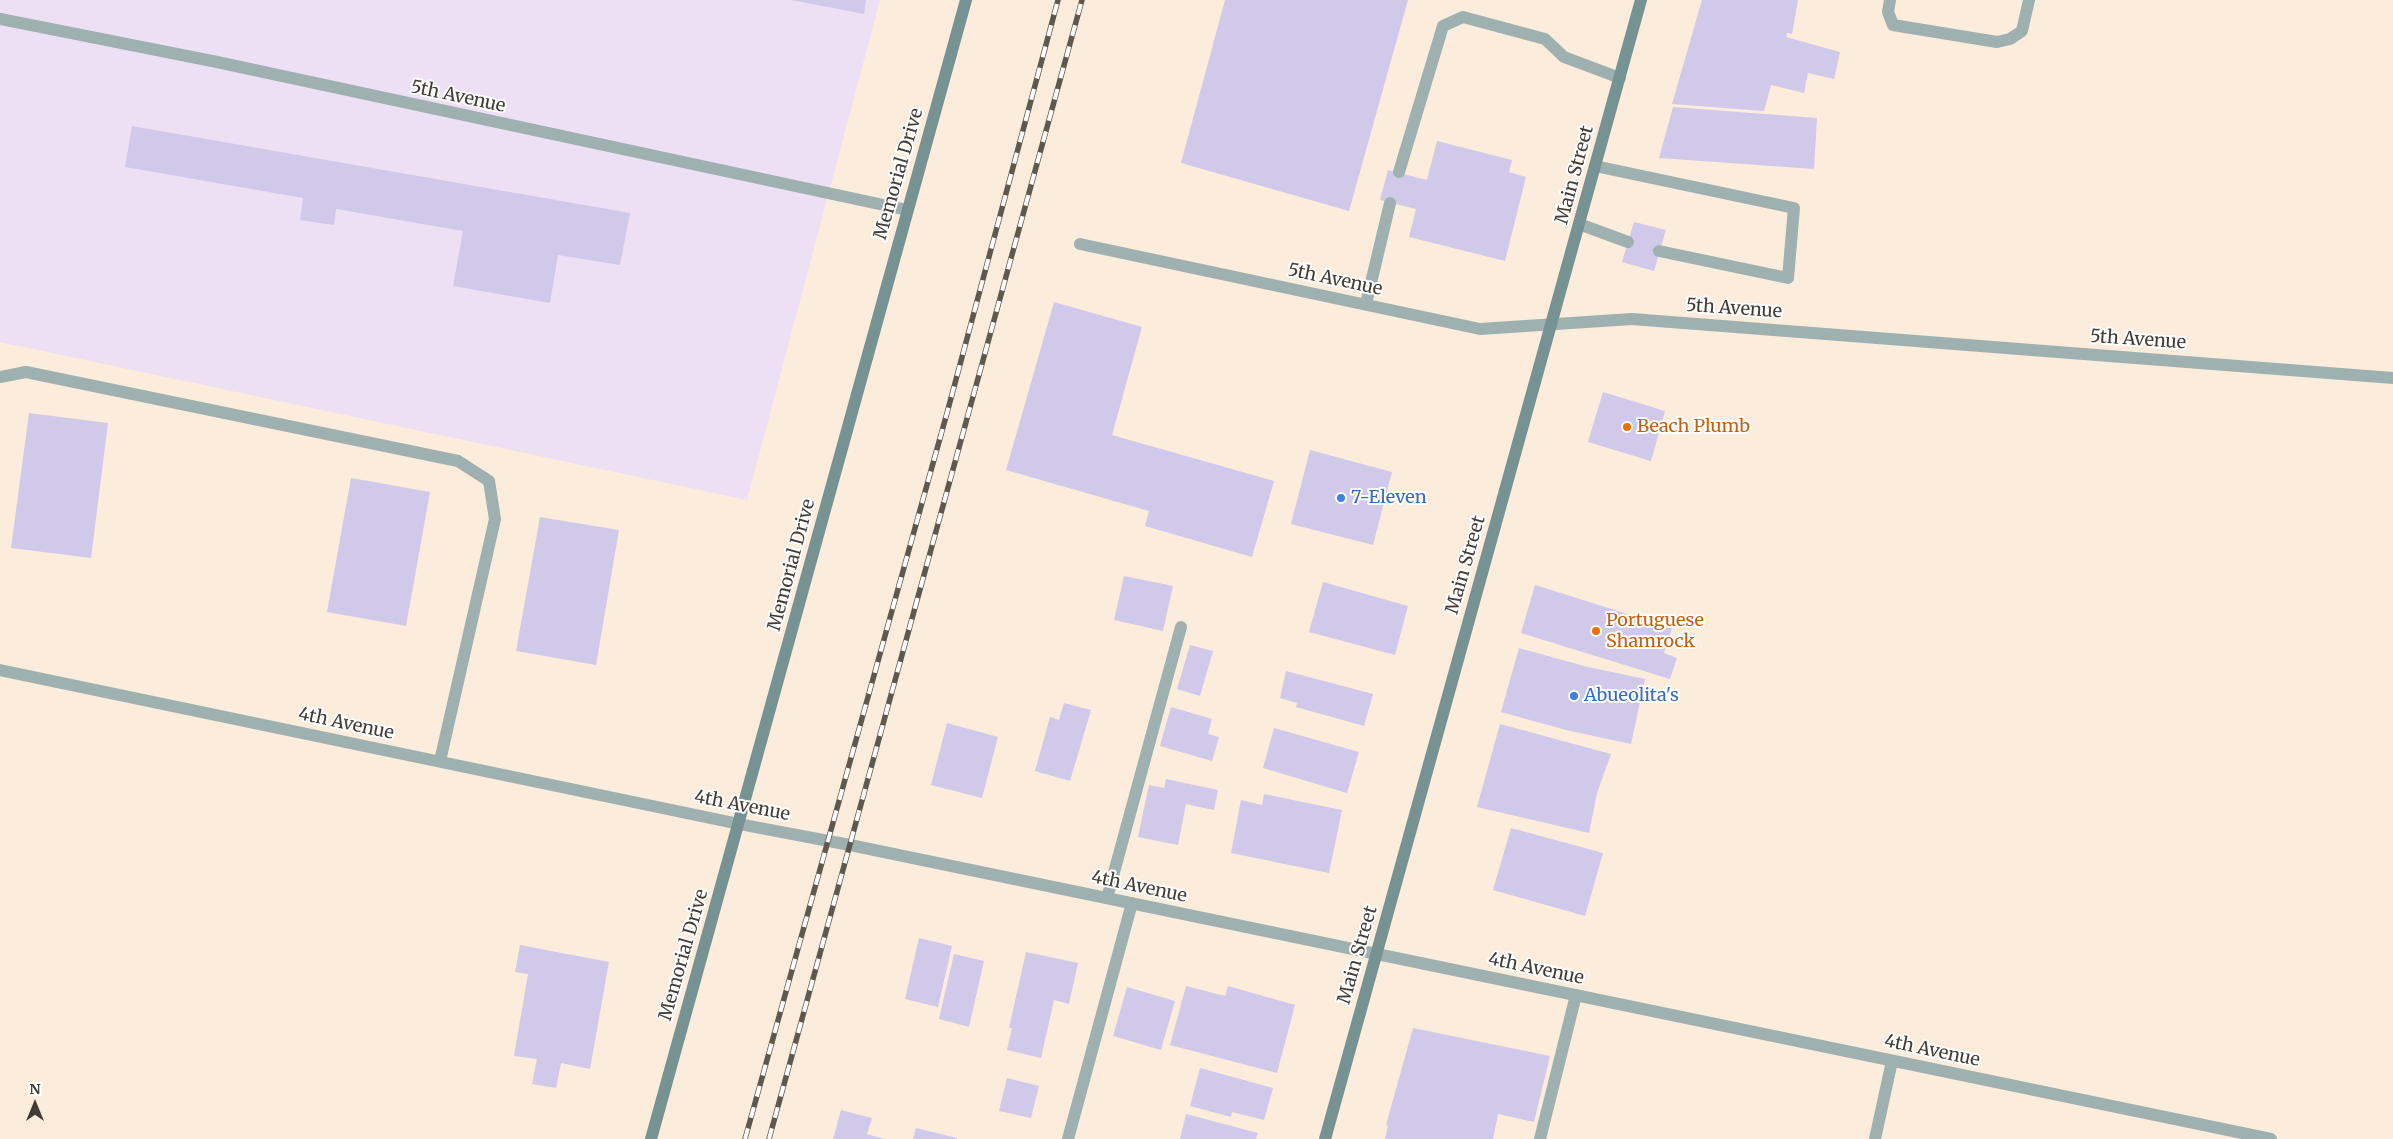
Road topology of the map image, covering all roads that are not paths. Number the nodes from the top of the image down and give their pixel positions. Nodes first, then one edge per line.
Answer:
1 (966, 0) edge
2 (1641, 0) edge
3 (1890, 0) edge
4 (2029, 0) edge
5 (0, 19) edge
6 (1620, 78) junction
7 (1595, 166) junction
8 (1399, 172) dead end
9 (1390, 203) dead end
10 (908, 210) junction
11 (1579, 224) junction
12 (1628, 242) dead end
13 (1080, 244) dead end
14 (1660, 251) dead end
15 (1366, 304) junction
16 (1552, 324) junction
17 (0, 377) edge
18 (2393, 378) edge
19 (1181, 627) dead end
20 (0, 670) edge
21 (440, 761) junction
22 (739, 824) junction
23 (1108, 898) junction
24 (1132, 903) junction
25 (1377, 954) junction
26 (1576, 995) junction
27 (1892, 1061) junction
28 (651, 1139) edge
29 (1068, 1139) edge
30 (1325, 1139) edge
31 (1540, 1139) edge
32 (1874, 1139) edge
33 (2271, 1139) edge

1 - 10 main road, Memorial Drive
2 - 6 main road, Main Street
3 - 4 street
5 - 10 street, 5th Avenue
6 - 7 main road, Main Street
6 - 8 street
7 - 11 main road, Main Street
7 - 14 street
9 - 15 street
10 - 22 main road, Memorial Drive
11 - 12 street
11 - 16 main road, Main Street
13 - 15 street, 5th Avenue
15 - 16 street, 5th Avenue
16 - 18 street, 5th Avenue
16 - 25 main road, Main Street
17 - 21 street
19 - 23 street
20 - 21 street, 4th Avenue
21 - 22 street, 4th Avenue
22 - 23 street, 4th Avenue
22 - 28 main road, Memorial Drive
23 - 24 street, 4th Avenue
24 - 25 street, 4th Avenue
24 - 29 street
25 - 26 street, 4th Avenue
25 - 30 main road, Main Street
26 - 27 street, 4th Avenue
26 - 31 street
27 - 32 street
27 - 33 street, 4th Avenue

